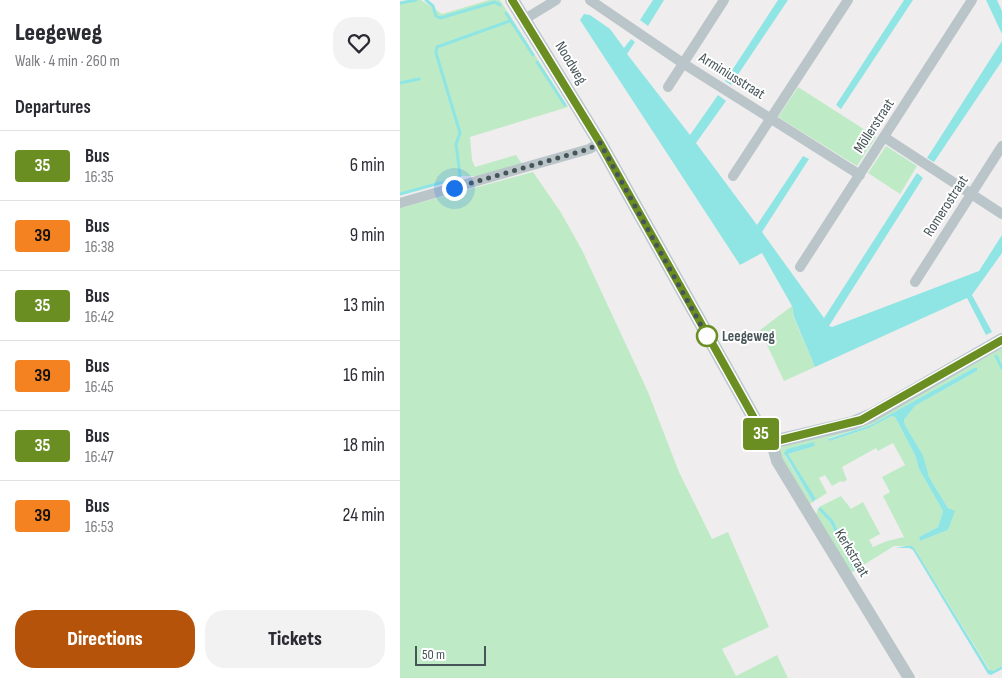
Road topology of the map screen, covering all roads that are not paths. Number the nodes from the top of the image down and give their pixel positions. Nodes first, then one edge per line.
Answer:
1 (512, 0) edge
2 (556, 0) edge
3 (590, 0) edge
4 (724, 0) edge
5 (848, 0) edge
6 (972, 0) edge
7 (525, 20) junction
8 (684, 64) junction
9 (668, 87) dead end
10 (771, 118) junction
11 (884, 137) junction
12 (600, 143) junction
13 (1002, 146) edge
14 (860, 175) junction
15 (734, 176) dead end
16 (971, 194) junction
17 (400, 203) edge
18 (1002, 214) edge
19 (800, 267) dead end
20 (915, 282) dead end
21 (1002, 340) edge
22 (772, 443) junction
23 (909, 678) edge

1 - 7 main road, Noodweg
2 - 7 street
3 - 8 street, Arminiusstraat
4 - 8 street
5 - 10 street
6 - 11 street, Möllerstraat
7 - 12 main road, Noodweg
8 - 9 street
8 - 10 street, Arminiusstraat
10 - 14 street, Arminiusstraat
10 - 15 street
11 - 14 street, Möllerstraat
11 - 16 street
12 - 17 street
12 - 22 main road
13 - 16 street, Romerostraat
14 - 19 street, Möllerstraat
16 - 18 street
16 - 20 street, Romerostraat
21 - 22 main road
22 - 23 street, Kerkstraat

